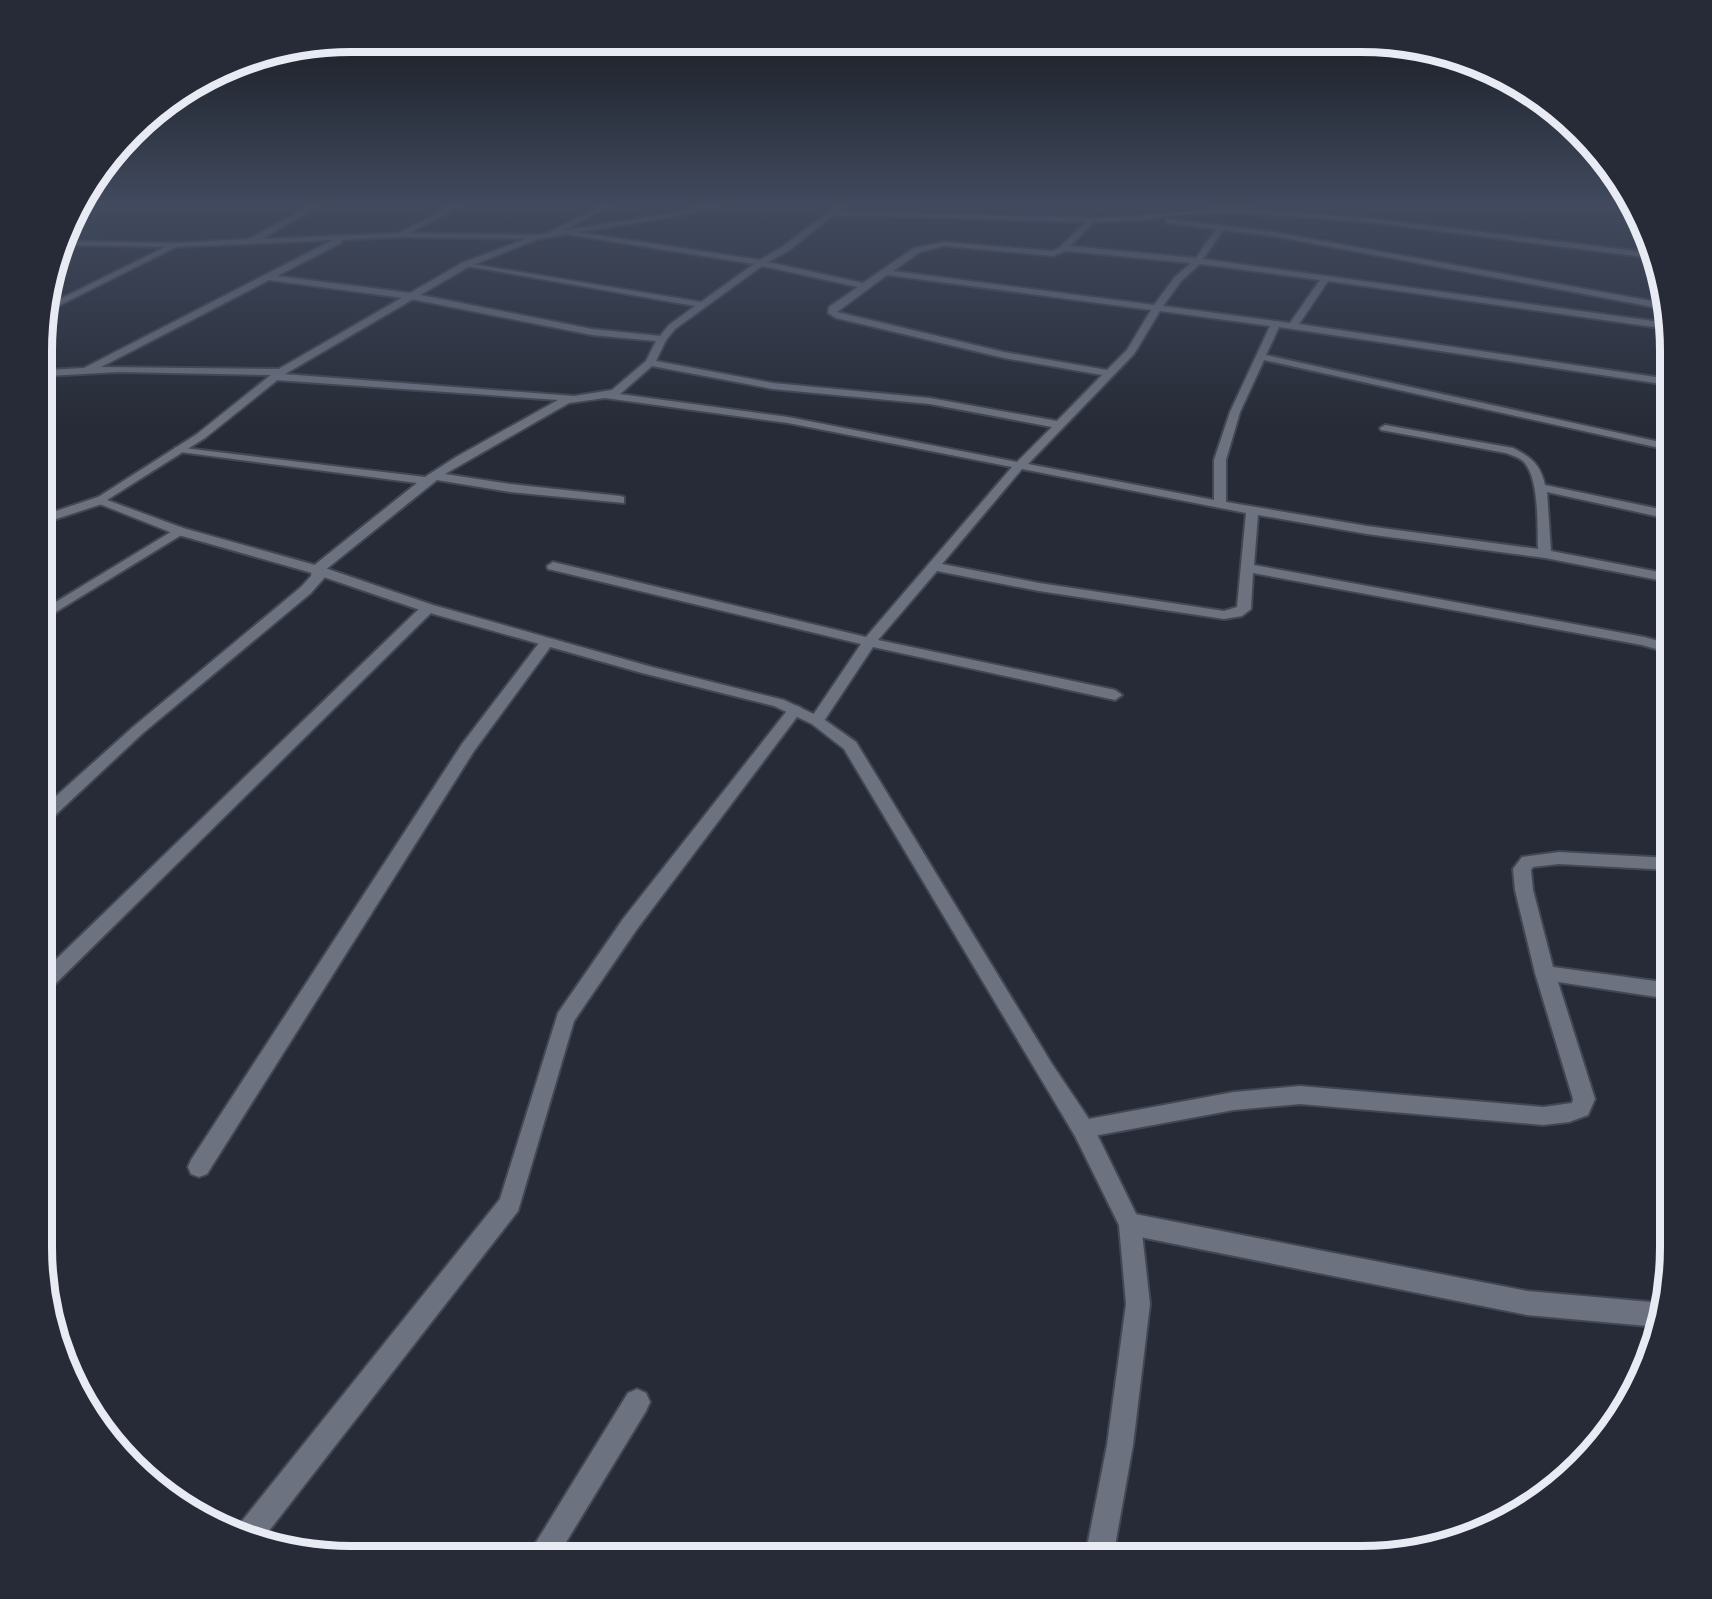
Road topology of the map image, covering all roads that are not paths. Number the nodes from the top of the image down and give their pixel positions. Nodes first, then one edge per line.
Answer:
1 (109, 278) edge
2 (268, 278) joint
3 (443, 278) edge
4 (542, 278) edge
5 (740, 278) edge
6 (826, 278) edge
7 (876, 278) edge
8 (926, 278) edge
9 (1180, 278) edge
10 (1315, 278) edge
11 (1511, 278) edge
12 (1325, 279) junction
13 (864, 286) junction
14 (411, 296) junction
15 (56, 304) edge
16 (703, 304) junction
17 (1656, 304) edge
18 (1156, 308) junction
19 (1276, 324) junction
20 (1658, 325) edge
21 (1293, 326) junction
22 (662, 339) junction
23 (1263, 357) junction
24 (650, 363) junction
25 (86, 371) junction
26 (52, 374) edge
27 (278, 374) junction
28 (1111, 375) junction
29 (1660, 381) edge
30 (609, 396) junction
31 (574, 398) junction
32 (1060, 425) junction
33 (1385, 428) dead end
34 (1660, 445) edge
35 (180, 449) junction
36 (1018, 467) junction
37 (431, 478) junction
38 (1540, 487) junction
39 (620, 500) dead end
40 (98, 501) junction
41 (1220, 505) junction
42 (1252, 510) junction
43 (1660, 513) edge
44 (52, 516) edge
45 (179, 531) junction
46 (1545, 554) junction
47 (553, 566) dead end
48 (932, 566) junction
49 (1247, 568) junction
50 (317, 570) junction
51 (1660, 576) edge
52 (428, 608) junction
53 (52, 610) edge
54 (547, 642) junction
55 (869, 642) junction
56 (1660, 646) edge
57 (1115, 695) dead end
58 (795, 710) junction
59 (817, 721) junction
60 (52, 809) edge
61 (1660, 863) edge
62 (1545, 973) junction
63 (52, 975) edge
64 (1660, 990) edge
65 (1083, 1129) junction
66 (199, 1167) dead end
67 (1130, 1224) junction
68 (1652, 1314) edge
69 (637, 1402) dead end
70 (253, 1530) edge
71 (548, 1546) edge
72 (1101, 1546) edge

1 - 15 street
2 - 14 street
2 - 25 street
3 - 14 street
4 - 16 street
5 - 16 street
6 - 13 street
7 - 13 street
8 - 18 street
9 - 18 street
10 - 12 street
11 - 17 street
12 - 20 street
12 - 21 street
13 - 28 street
14 - 22 street
14 - 27 street
16 - 22 street
18 - 19 street
18 - 28 street
19 - 21 street
19 - 23 street
21 - 29 street
22 - 24 street
23 - 34 street
23 - 41 street
24 - 30 street
24 - 32 street
25 - 26 street
25 - 27 street
27 - 31 street
27 - 35 street
28 - 32 street
30 - 31 street
30 - 36 street
31 - 37 street
32 - 36 street
33 - 38 street
35 - 37 street
35 - 40 street
36 - 41 street
36 - 48 street
37 - 39 street
37 - 50 street
38 - 43 street
38 - 46 street
40 - 44 street
40 - 45 street
41 - 42 street
42 - 46 street
42 - 49 street
45 - 50 street
45 - 53 street
46 - 51 street
47 - 55 street
48 - 49 street
48 - 55 street
49 - 56 street
50 - 52 street
50 - 60 street
52 - 54 street
52 - 63 street
54 - 58 street
54 - 66 street
55 - 57 street
55 - 59 street
58 - 59 street
58 - 70 street
59 - 65 street
61 - 62 street
62 - 64 street
62 - 65 street
65 - 67 street
67 - 68 street
67 - 72 street
69 - 71 street

